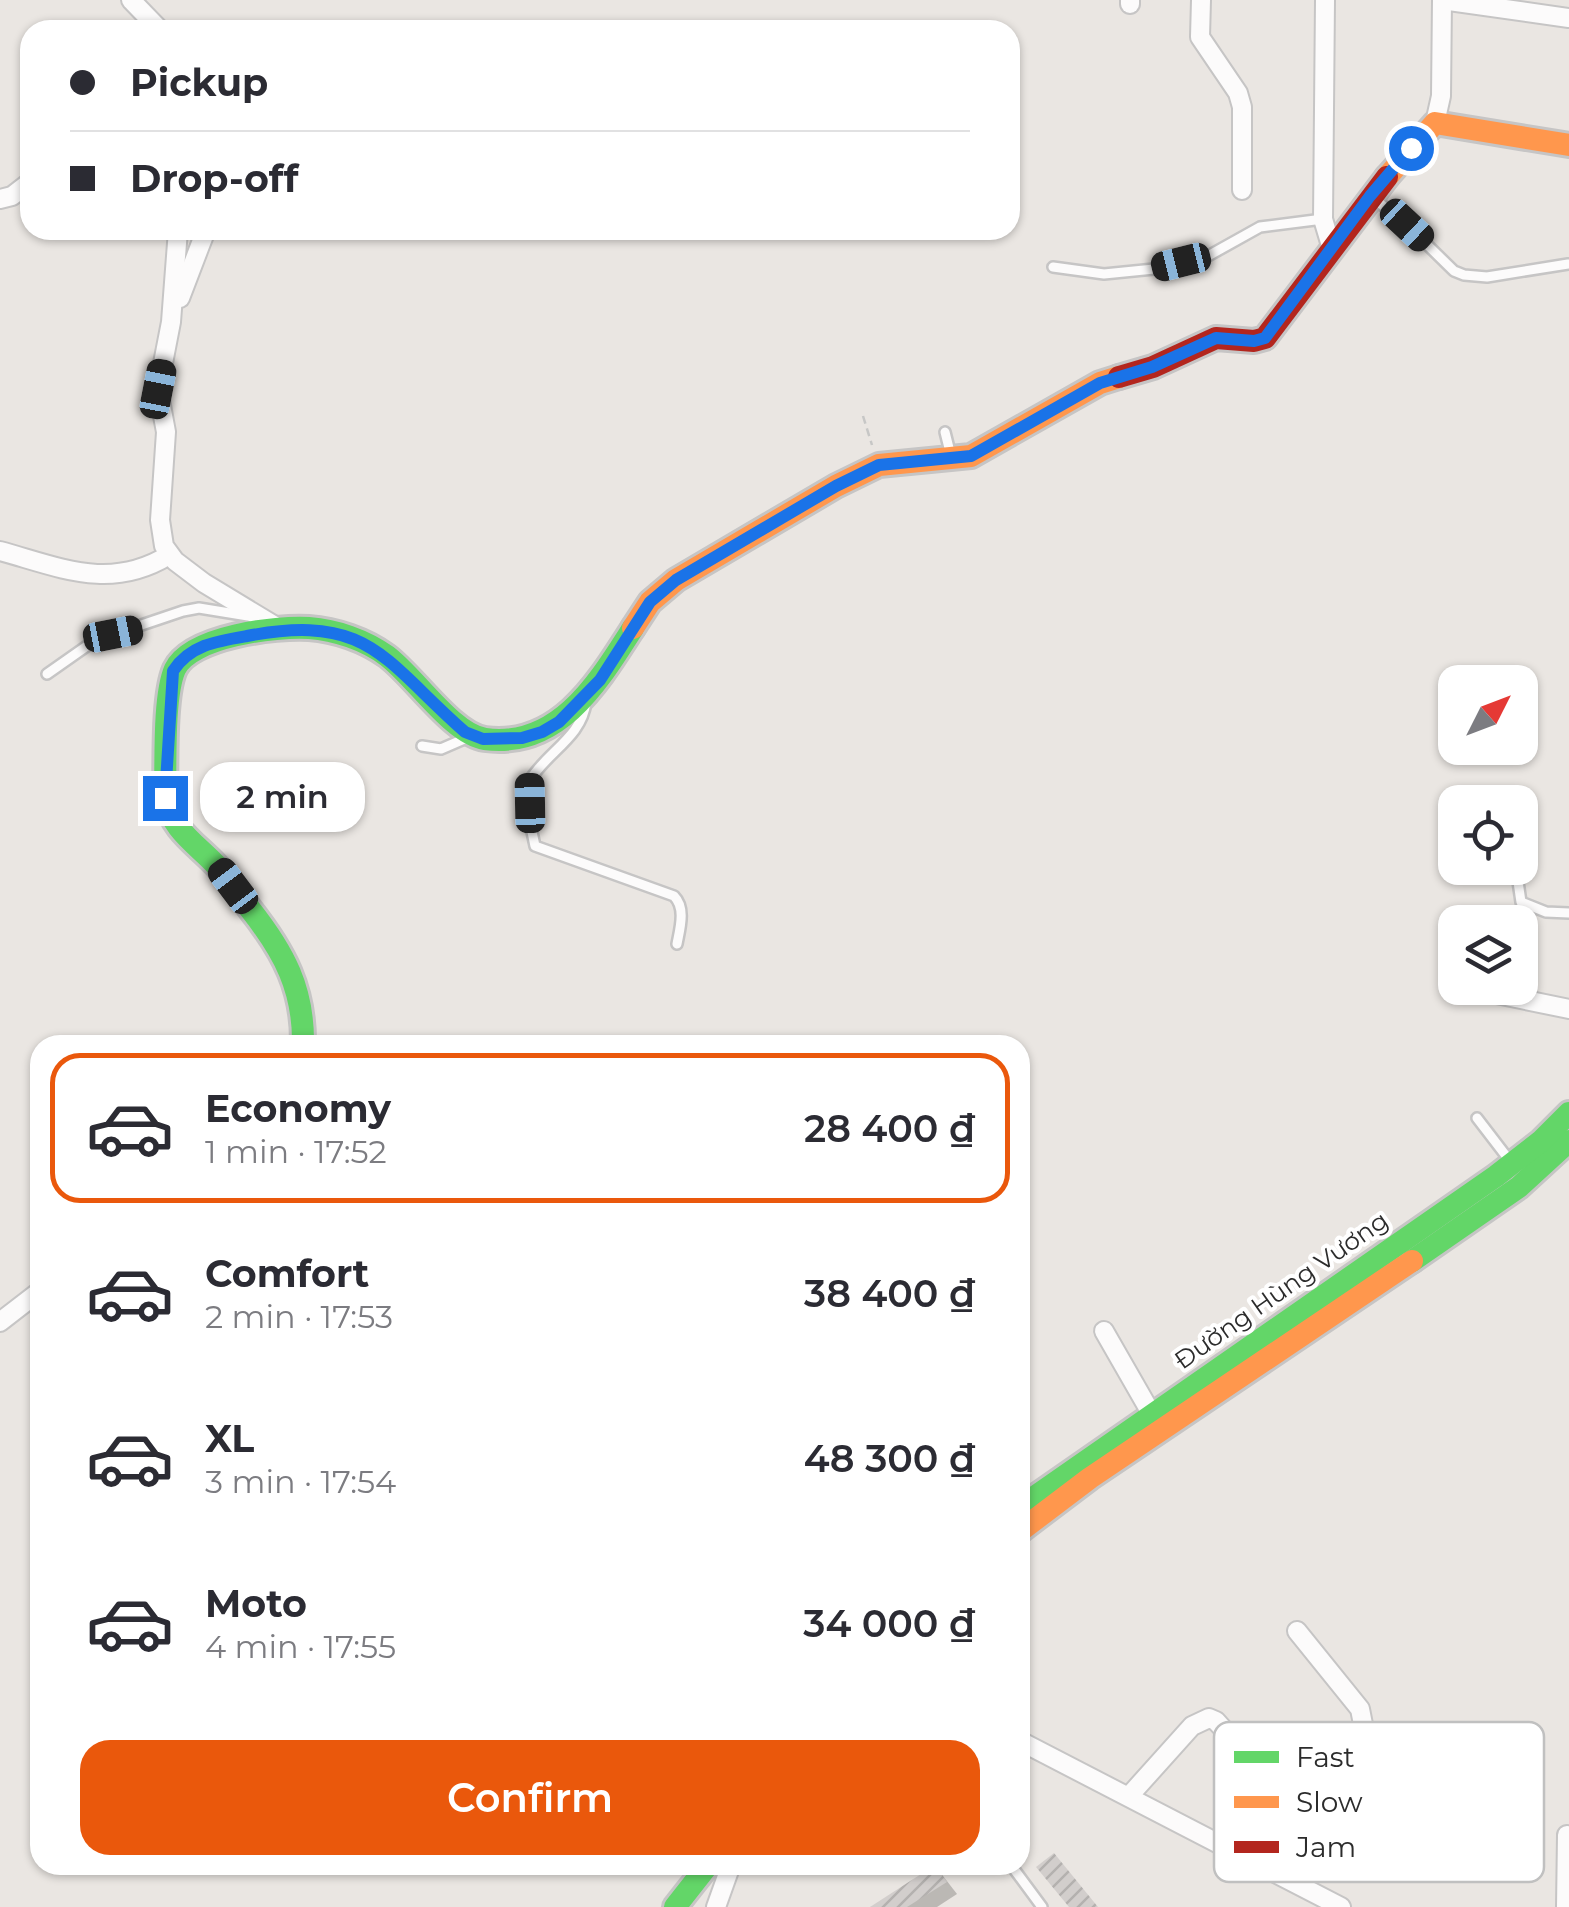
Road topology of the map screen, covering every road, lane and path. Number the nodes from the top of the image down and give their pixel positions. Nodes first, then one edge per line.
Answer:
1 (132, 0) edge
2 (1201, 0) edge
3 (1325, 0) edge
4 (1442, 0) edge
5 (1569, 18) edge
6 (151, 20) edge
7 (1435, 123) junction
8 (1569, 144) edge
9 (1242, 190) dead end
10 (1370, 196) junction
11 (1323, 219) junction
12 (177, 240) edge
13 (202, 240) edge
14 (1332, 249) junction
15 (1568, 264) edge
16 (1053, 267) dead end
17 (171, 322) junction
18 (944, 432) dead end
19 (952, 458) junction
20 (0, 551) edge
21 (169, 555) junction
22 (273, 624) junction
23 (47, 674) dead end
24 (588, 694) junction
25 (474, 735) junction
26 (422, 746) dead end
27 (1519, 885) edge
28 (1569, 914) edge
29 (677, 944) dead end
30 (1538, 1003) edge
31 (1569, 1009) edge
32 (303, 1035) edge
33 (1569, 1113) edge
34 (1477, 1118) dead end
35 (1569, 1141) edge
36 (1512, 1164) junction
37 (30, 1299) edge
38 (0, 1322) edge
39 (1104, 1330) dead end
40 (1152, 1413) junction
41 (1030, 1500) edge
42 (1030, 1523) edge
43 (1297, 1631) dead end
44 (1217, 1722) edge
45 (1363, 1722) edge
46 (1030, 1746) edge
47 (1130, 1795) junction
48 (1568, 1835) edge
49 (1214, 1840) edge
50 (678, 1875) edge
51 (700, 1875) edge
52 (727, 1875) edge
53 (1018, 1875) edge
54 (1293, 1882) edge
55 (653, 1907) edge
56 (675, 1907) edge
57 (716, 1907) edge
58 (1042, 1907) edge
59 (1342, 1907) edge
60 (1566, 1907) edge

1 - 6 street
2 - 9 street
3 - 11 street
4 - 5 street
4 - 7 street
7 - 8 street
7 - 10 street
10 - 14 street
10 - 15 lane
11 - 14 street
11 - 16 lane
12 - 17 street
13 - 17 street
14 - 19 street
17 - 21 street
18 - 19 lane
19 - 24 street
20 - 21 street
21 - 22 street
22 - 23 lane
22 - 25 street
22 - 32 street
24 - 25 street
24 - 29 lane
25 - 26 lane
27 - 28 lane
30 - 31 street
33 - 36 street, Đường Hùng Vương
34 - 36 lane
35 - 42 street, Đường Hùng Vương
36 - 40 street, Đường Hùng Vương
37 - 38 street
39 - 40 street
40 - 41 street, Đường Hùng Vương
43 - 45 street
44 - 47 street
46 - 47 street
47 - 49 street
48 - 60 street
50 - 55 street
51 - 56 street
52 - 57 street
53 - 58 lane
54 - 59 street

